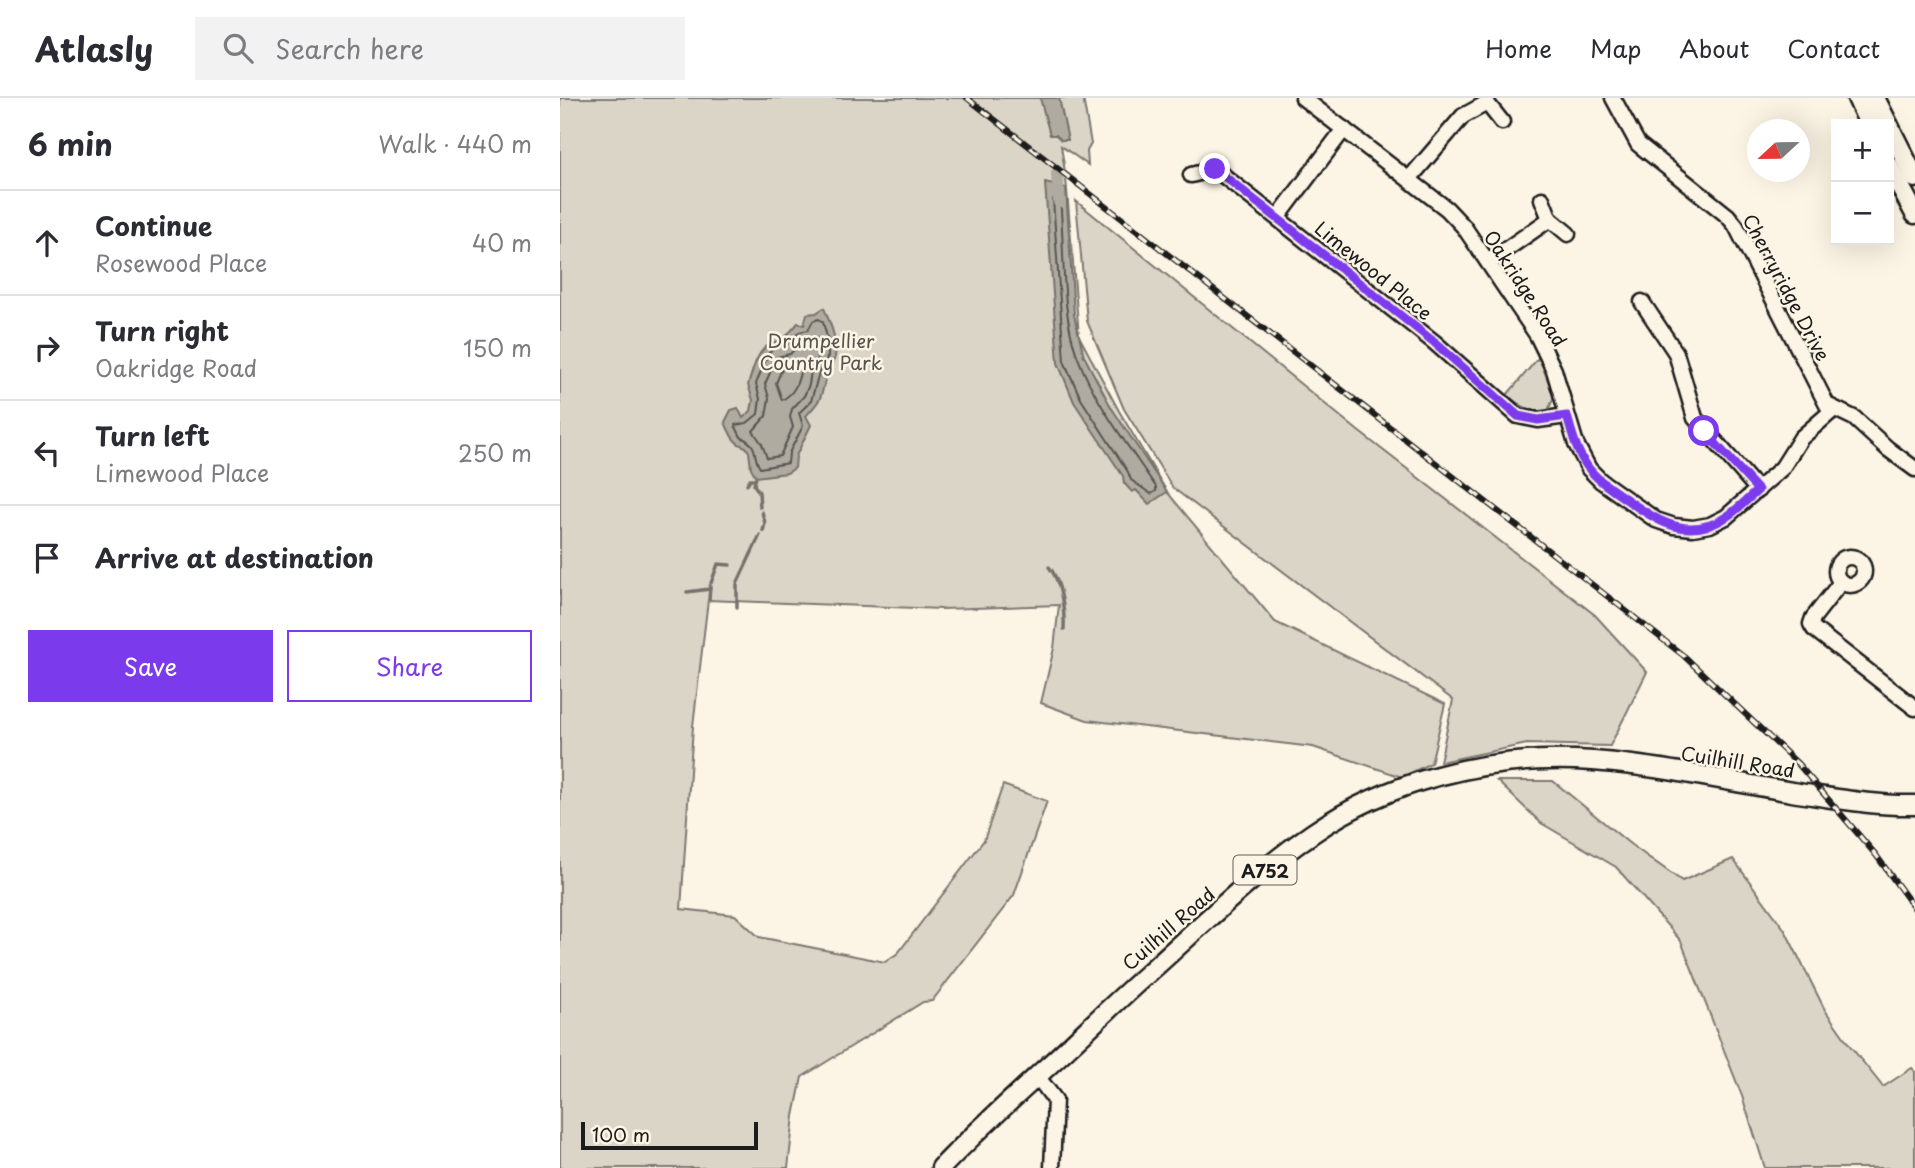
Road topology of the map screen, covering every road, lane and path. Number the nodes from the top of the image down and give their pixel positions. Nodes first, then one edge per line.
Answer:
1 (1303, 98) edge
2 (1614, 98) edge
3 (1857, 98) edge
4 (1875, 98) edge
5 (1487, 101) edge
6 (1867, 119) edge
7 (1885, 119) edge
8 (1502, 122) dead end
9 (1344, 129) junction
10 (1894, 137) edge
11 (1191, 175) dead end
12 (1894, 175) edge
13 (1915, 178) edge
14 (1409, 179) junction
15 (1542, 199) dead end
16 (1915, 214) edge
17 (1278, 216) junction
18 (1550, 219) junction
19 (1568, 234) dead end
20 (1488, 262) junction
21 (1642, 302) dead end
22 (1833, 410) junction
23 (1567, 416) junction
24 (1915, 469) edge
25 (1758, 490) junction
26 (1841, 582) dead end
27 (1915, 708) edge
28 (1915, 805) edge
29 (1037, 1076) junction
30 (941, 1168) edge
31 (1052, 1168) edge

1 - 9 street, Oakridge Road
2 - 22 street, Cherryridge Drive
3 - 6 main road
4 - 7 main road
5 - 8 street
5 - 14 street
9 - 14 street, Oakridge Road
9 - 17 street
10 - 13 main road
11 - 17 street, Limewood Place
12 - 16 main road
14 - 20 street, Oakridge Road
15 - 18 street
17 - 23 street, Limewood Place
18 - 19 street
18 - 20 street
20 - 23 street, Oakridge Road
21 - 25 street
22 - 24 street
22 - 25 street, Oakridge Road
23 - 25 street, Oakridge Road
26 - 27 street
28 - 29 main road, Cuilhill Road / A752
29 - 30 main road, Cuilhill Road / A752
29 - 31 street

